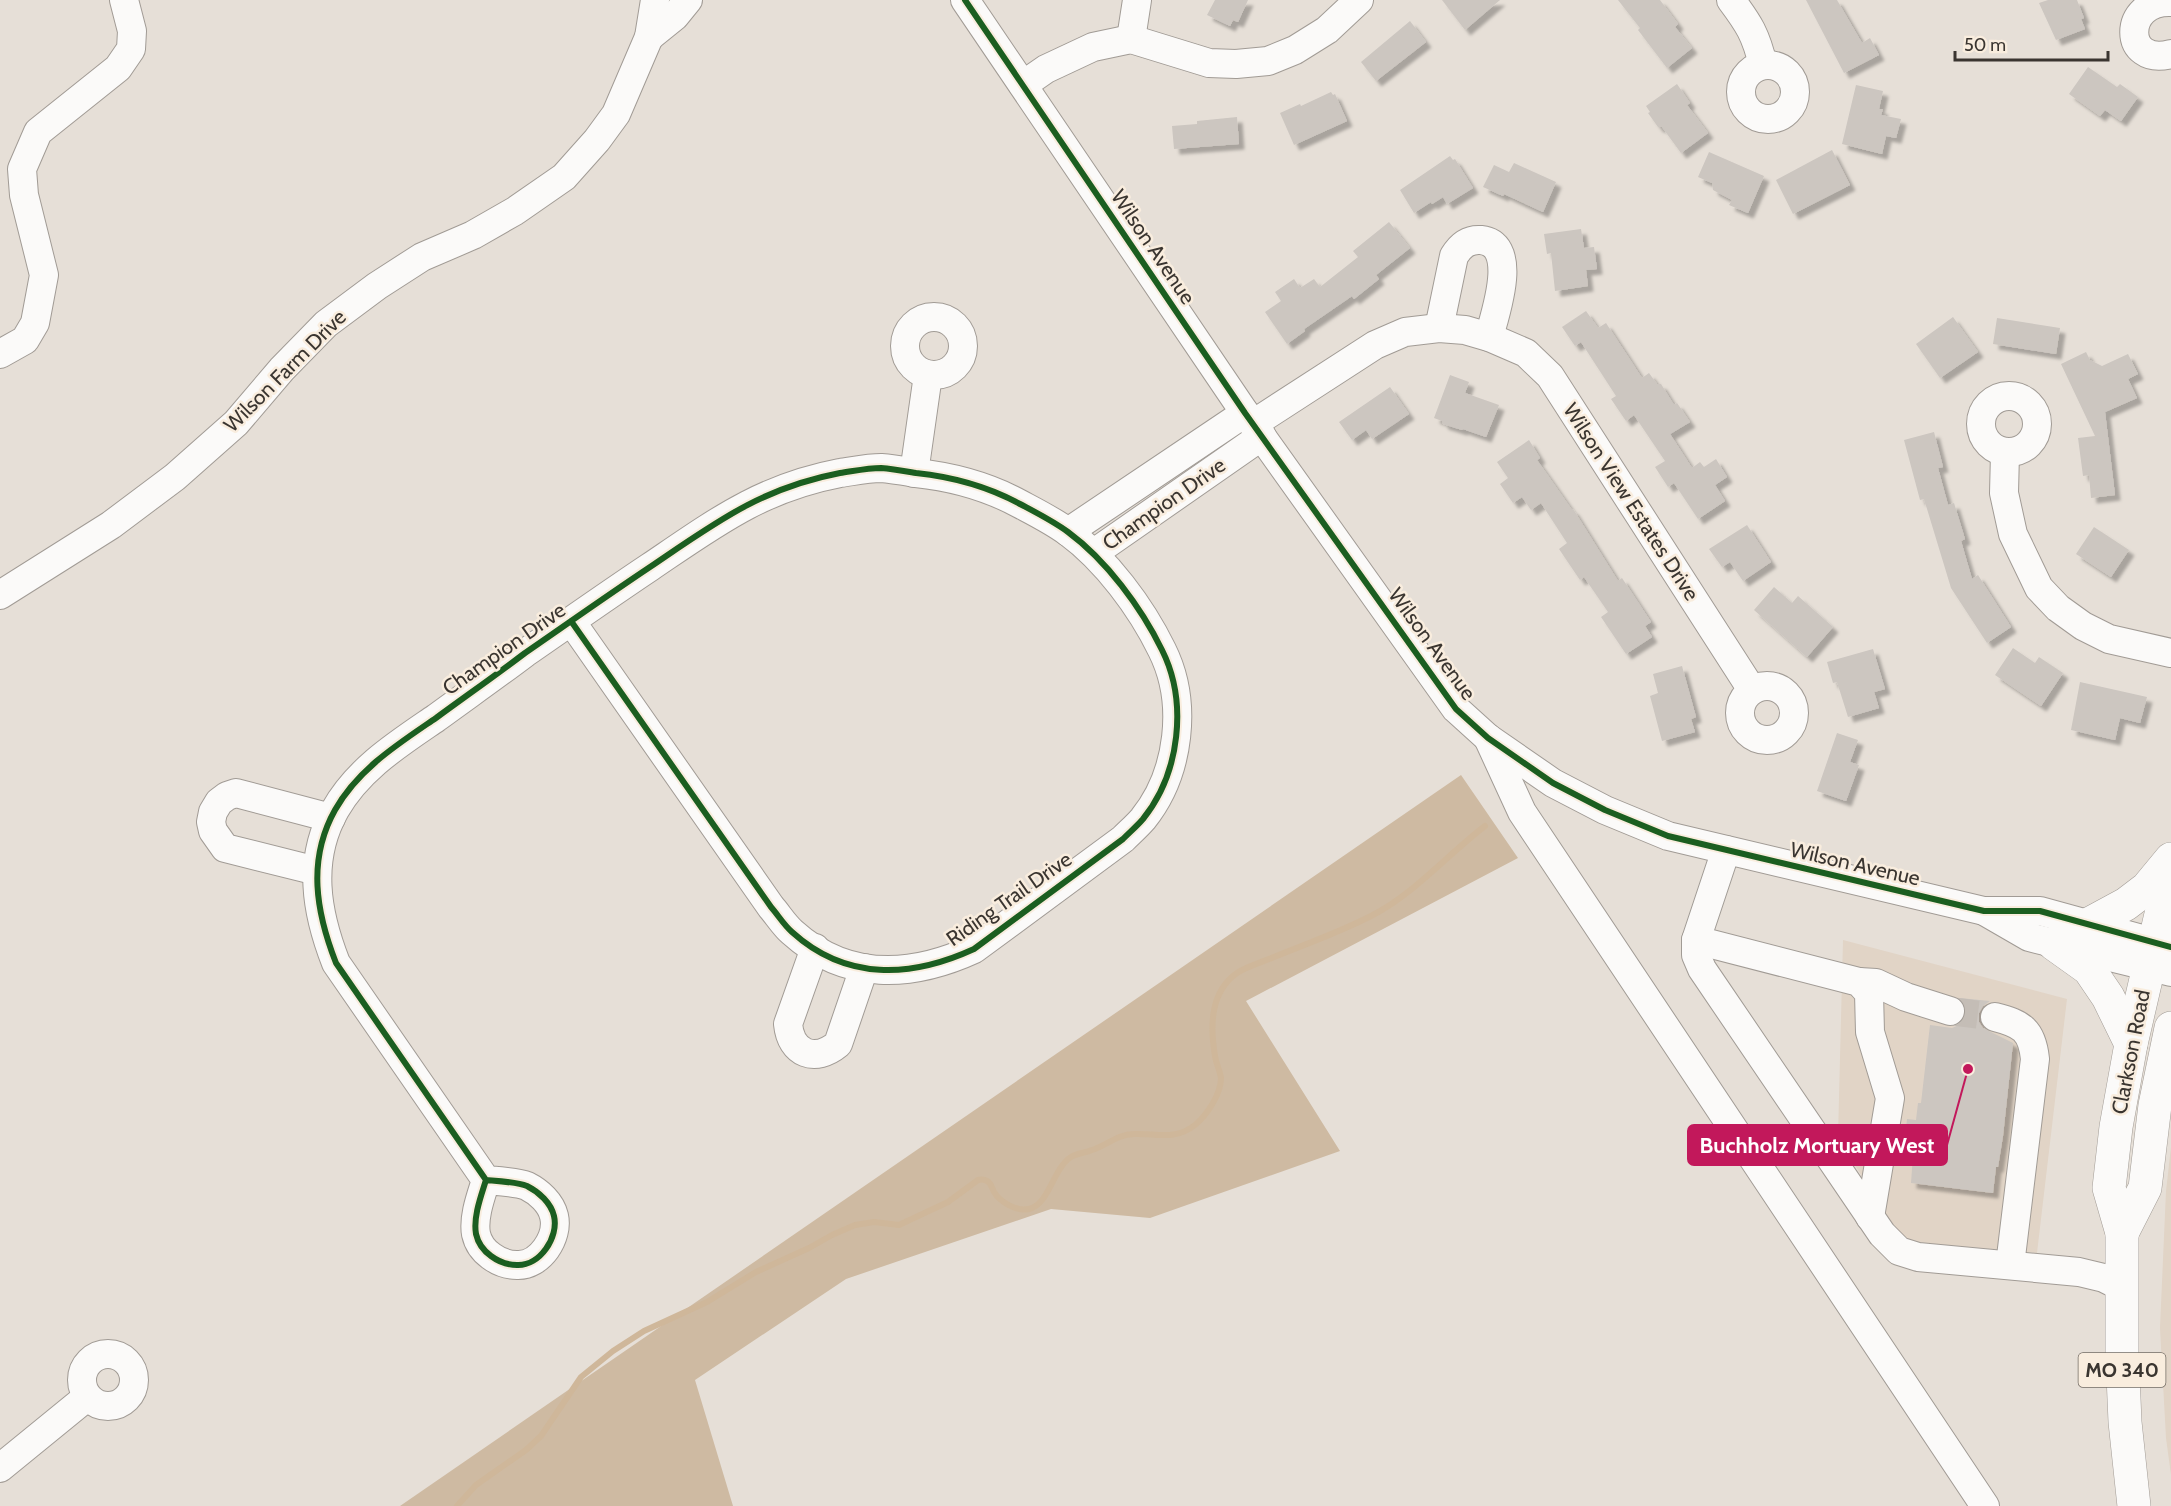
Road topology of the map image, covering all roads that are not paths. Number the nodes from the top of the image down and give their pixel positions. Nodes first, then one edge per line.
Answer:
1 (124, 0) edge
2 (655, 0) edge
3 (688, 0) edge
4 (965, 0) edge
5 (1137, 0) edge
6 (1359, 0) edge
7 (1731, 0) edge
8 (2152, 3) edge
9 (650, 37) junction
10 (1131, 39) junction
11 (2171, 54) edge
12 (1763, 66) dead end
13 (1023, 85) junction
14 (1439, 328) junction
15 (1489, 337) junction
16 (0, 354) edge
17 (928, 375) dead end
18 (1253, 424) junction
19 (2005, 453) dead end
20 (914, 472) junction
21 (1068, 532) junction
22 (1094, 553) junction
23 (0, 595) edge
24 (571, 621) junction
25 (2171, 653) edge
26 (1752, 690) dead end
27 (1488, 738) junction
28 (331, 818) junction
29 (1726, 850) junction
30 (2171, 859) edge
31 (2171, 871) edge
32 (317, 872) junction
33 (1984, 911) junction
34 (2089, 924) junction
35 (1696, 940) junction
36 (2054, 944) junction
37 (815, 948) junction
38 (2161, 957) edge
39 (864, 968) junction
40 (1859, 982) junction
41 (1950, 1011) tunnel mouth
42 (1995, 1017) tunnel mouth
43 (2170, 1042) edge
44 (2131, 1044) junction
45 (486, 1180) dead end
46 (1870, 1217) junction
47 (2122, 1233) junction
48 (2010, 1265) junction
49 (2122, 1287) junction
50 (87, 1397) dead end
51 (0, 1468) edge
52 (1985, 1506) edge
53 (2134, 1506) edge

1 - 16 street
2 - 9 street, Wilson Farm Drive
3 - 9 street, Wilson Farm Drive
4 - 13 street, Wilson Avenue
5 - 10 street
6 - 10 street
7 - 12 street
8 - 11 street
9 - 23 street, Wilson Farm Drive
10 - 13 street
13 - 18 street, Wilson Avenue
14 - 15 street, Wilson View Estates Drive
14 - 15 street
14 - 18 street, Wilson View Estates Drive
15 - 26 street, Wilson View Estates Drive
17 - 20 street
18 - 21 street, Champion Drive
18 - 22 street, Champion Drive
18 - 27 street, Wilson Avenue
19 - 25 street
20 - 21 street, Champion Drive
20 - 24 street, Champion Drive
21 - 22 street, Champion Drive
22 - 39 street, Riding Trail Drive
24 - 28 street, Champion Drive
24 - 37 street, Riding Trail Drive
27 - 29 street, Wilson Avenue
27 - 52 street
28 - 32 street, Champion Drive
28 - 32 street
29 - 33 street, Wilson Avenue
29 - 35 street
30 - 34 main road
31 - 38 main road, Clarkson Road / MO 340
32 - 45 street, Champion Drive
33 - 34 street, Wilson Avenue
33 - 36 street, Wilson Avenue
34 - 38 street, Wilson Avenue
35 - 40 street
35 - 46 street
36 - 38 street, Wilson Avenue
36 - 44 main road
37 - 39 street, Riding Trail Drive
37 - 39 street
38 - 44 main road, Clarkson Road / MO 340
40 - 41 street
40 - 46 street
42 - 48 street
43 - 47 main road, Clarkson Road / MO 340
44 - 47 main road, Clarkson Road / MO 340
46 - 48 street
47 - 49 main road, Clarkson Road / MO 340
48 - 49 street
49 - 53 main road, Clarkson Road / MO 340
50 - 51 street

